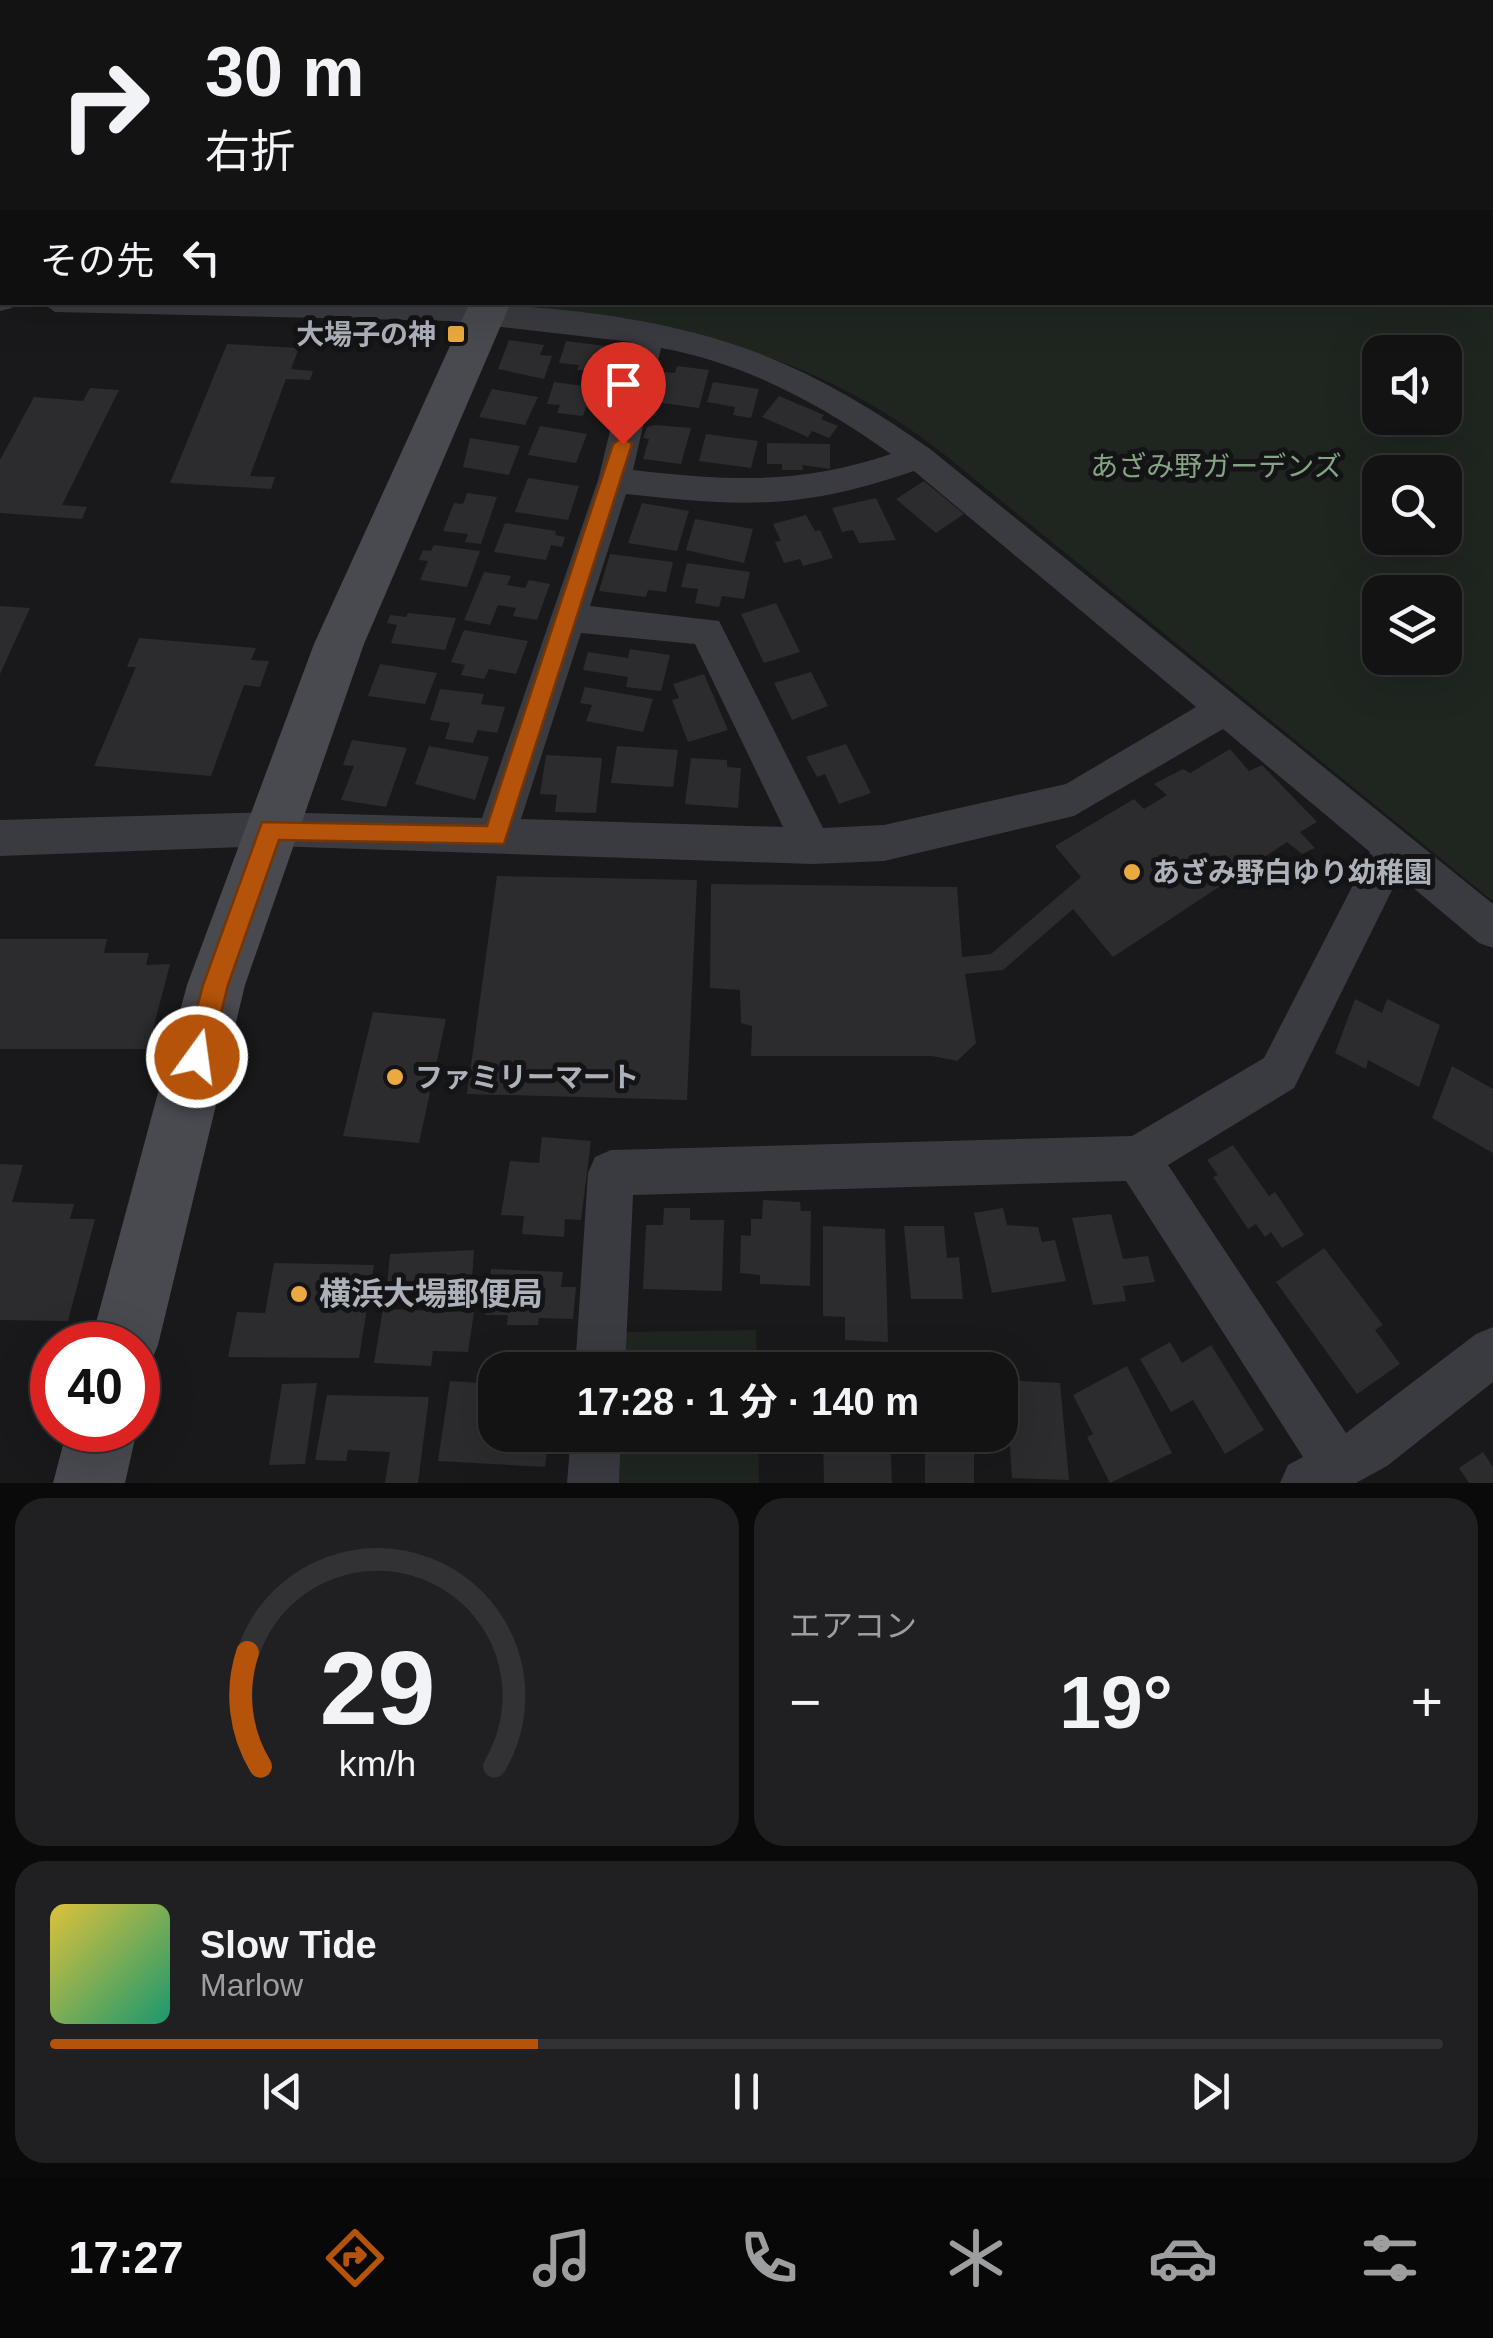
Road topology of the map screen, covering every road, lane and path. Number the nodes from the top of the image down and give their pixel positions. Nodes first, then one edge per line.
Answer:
1 (272, 305) edge
2 (489, 308) edge
3 (649, 336) junction
4 (920, 457) junction
5 (614, 480) junction
6 (568, 618) junction
7 (1224, 709) junction
8 (271, 829) junction
9 (496, 836) junction
10 (0, 838) edge
11 (1394, 845) junction
12 (812, 846) junction
13 (1493, 929) edge
14 (1137, 1158) junction
15 (130, 1322) edge
16 (1493, 1351) edge
17 (601, 1352) edge
18 (97, 1452) edge
19 (595, 1452) edge
20 (1322, 1474) edge
21 (89, 1483) edge
22 (593, 1483) edge

1 - 2 street
2 - 3 street
2 - 8 street
3 - 4 street
3 - 5 street
4 - 5 street
4 - 7 street
5 - 6 street
6 - 9 street
6 - 12 street
7 - 11 street
7 - 12 street
8 - 9 street
8 - 10 street
8 - 15 street
9 - 12 street
11 - 13 street
11 - 14 street
14 - 17 street
14 - 20 street
16 - 20 street
18 - 21 street
19 - 22 street

